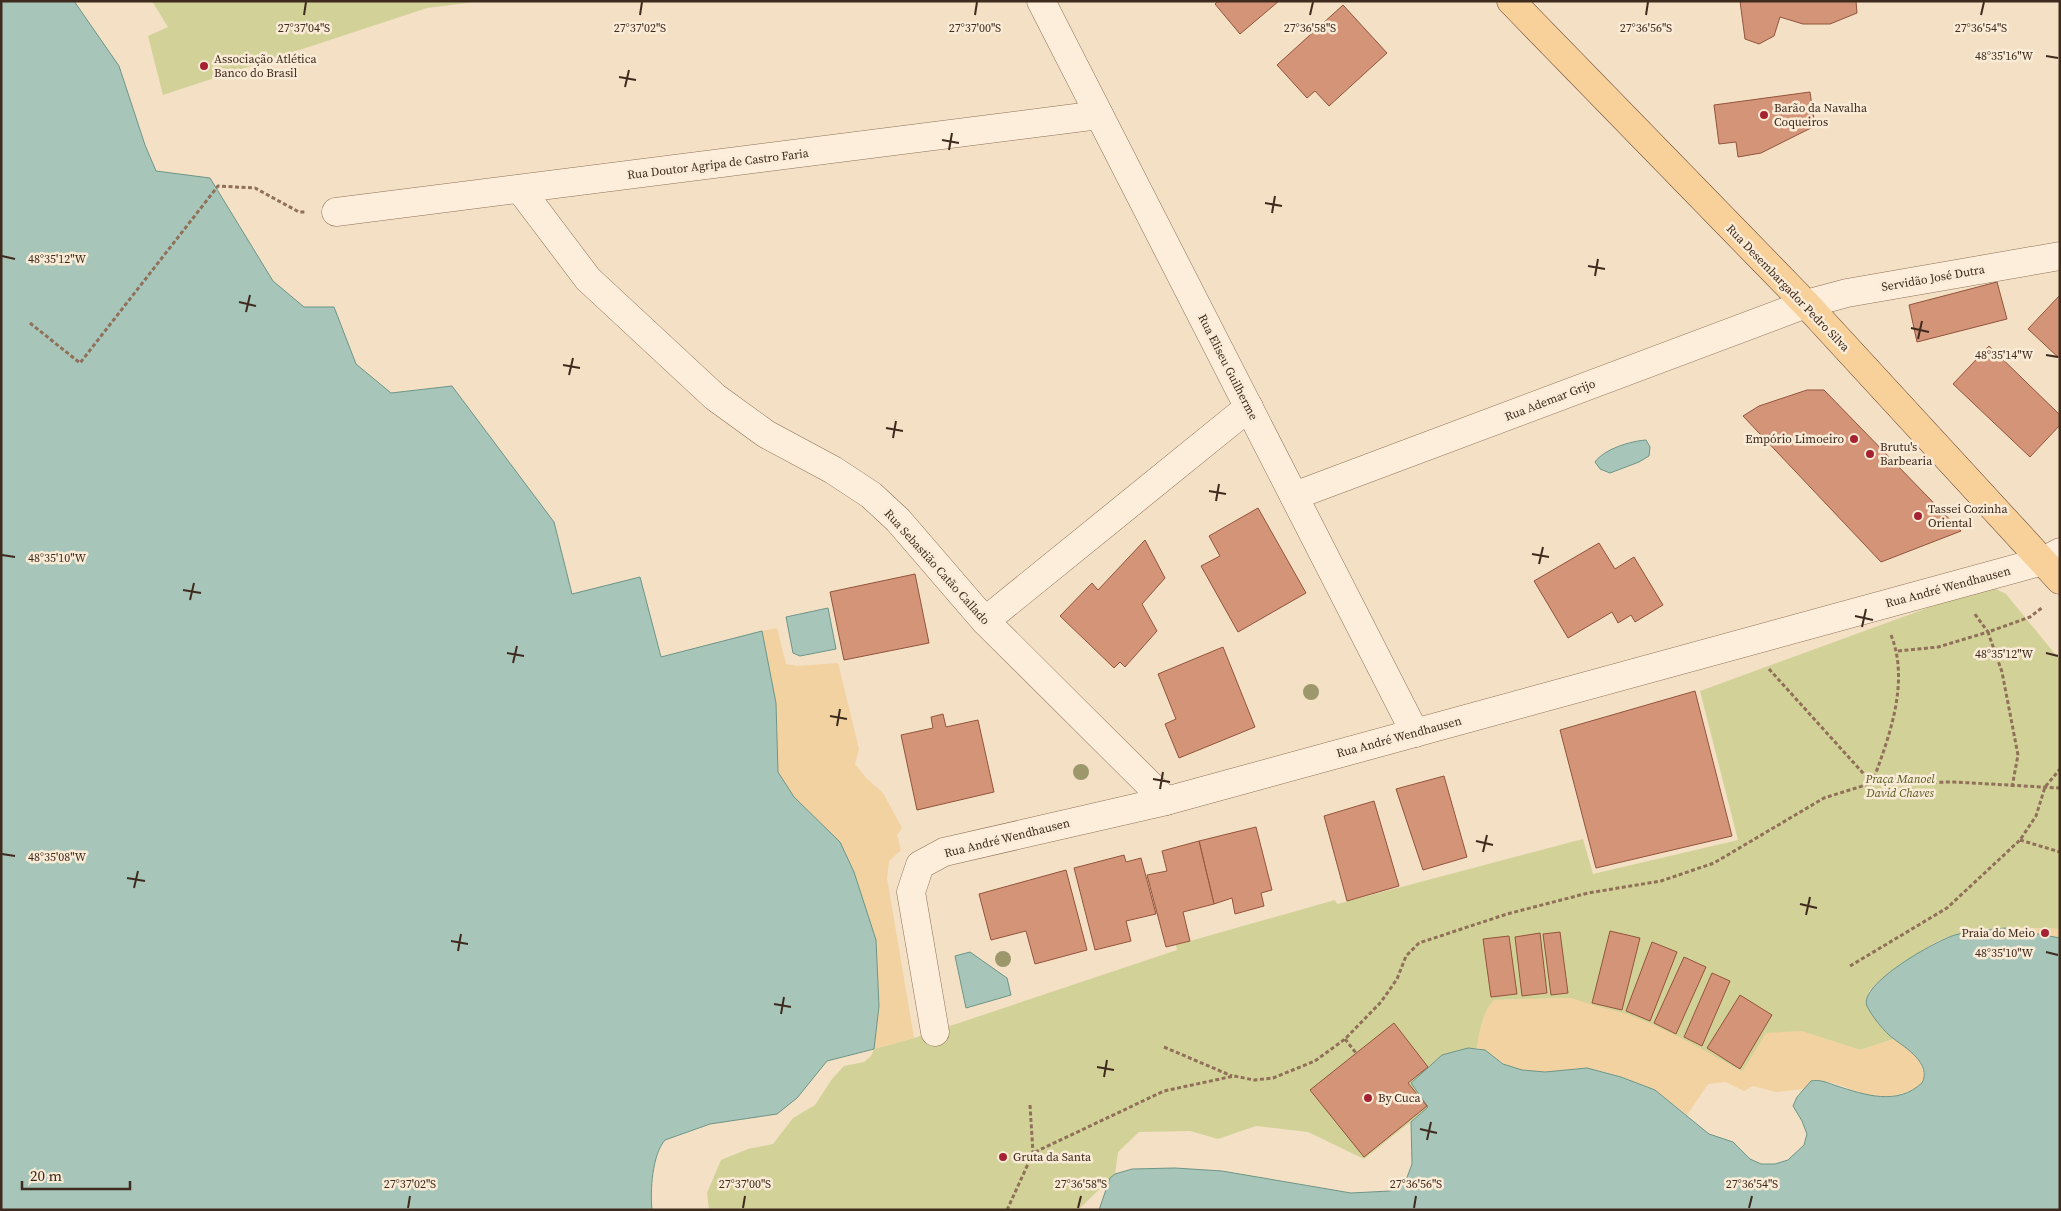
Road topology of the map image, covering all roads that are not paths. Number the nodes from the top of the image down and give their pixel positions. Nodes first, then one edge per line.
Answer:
1 (1041, 1) edge
2 (1511, 1) edge
3 (1099, 115) junction
4 (520, 189) junction
5 (336, 212) road end
6 (2060, 256) edge
7 (1806, 304) junction
8 (1249, 407) junction
9 (1294, 496) junction
10 (2054, 564) edge
11 (985, 621) junction
12 (1416, 733) junction
13 (1166, 801) junction
14 (935, 1032) dead end

1 - 3 street, Rua Eliseu Guilherme
2 - 7 main road, Rua Desembargador Pedro Silva
3 - 4 street, Rua Doutor Agripa de Castro Faria
3 - 8 street, Rua Eliseu Guilherme
4 - 5 street, Rua Doutor Agripa de Castro Faria
4 - 11 street, Rua Sebastião Catão Callado
6 - 7 street, Servidão José Dutra
7 - 9 street, Rua Ademar Grijo
7 - 10 main road, Rua Desembargador Pedro Silva
8 - 9 street, Rua Eliseu Guilherme
8 - 11 street
9 - 12 street, Rua Eliseu Guilherme
10 - 12 street, Rua André Wendhausen
11 - 13 street, Rua Sebastião Catão Callado
12 - 13 street, Rua André Wendhausen
13 - 14 street, Rua André Wendhausen

